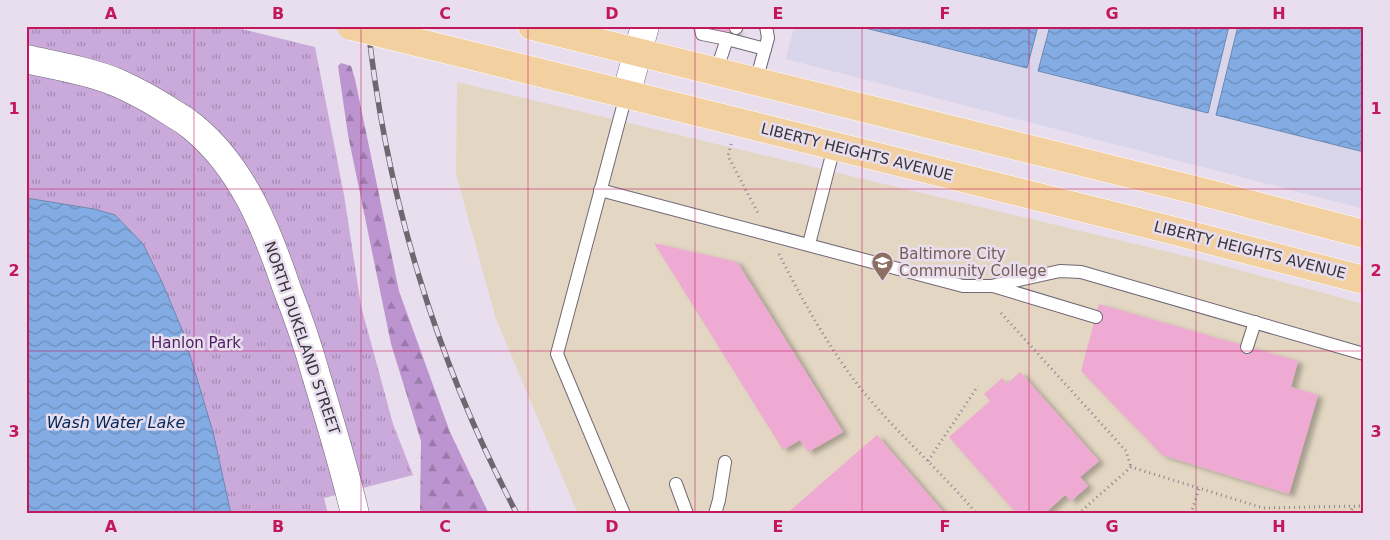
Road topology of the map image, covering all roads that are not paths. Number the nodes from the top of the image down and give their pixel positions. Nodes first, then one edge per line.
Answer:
1 (351, 26) edge
2 (532, 26) edge
3 (644, 26) edge
4 (700, 26) edge
5 (766, 26) edge
6 (727, 39) junction
7 (765, 49) junction
8 (638, 53) junction
9 (26, 59) edge
10 (716, 72) junction
11 (756, 82) junction
12 (626, 95) junction
13 (834, 147) junction
14 (600, 190) junction
15 (1364, 234) edge
16 (809, 244) junction
17 (1364, 280) edge
18 (991, 286) junction
19 (1096, 316) dead end
20 (1255, 322) junction
21 (1247, 346) dead end
22 (1364, 354) edge
23 (725, 462) dead end
24 (676, 484) dead end
25 (354, 514) edge
26 (624, 514) edge
27 (687, 514) edge
28 (715, 514) edge

1 - 12 main road, LIBERTY HEIGHTS AVENUE, bridge
2 - 8 main road
3 - 8 street
4 - 6 lane
5 - 7 lane
6 - 7 lane
6 - 10 lane
7 - 11 lane
8 - 10 main road
8 - 12 street
9 - 25 street, NORTH DUKELAND STREET
10 - 11 main road
11 - 15 main road
12 - 13 main road, LIBERTY HEIGHTS AVENUE
12 - 14 lane
13 - 16 lane
13 - 17 main road, LIBERTY HEIGHTS AVENUE
14 - 16 lane
14 - 26 lane
16 - 18 lane
18 - 19 lane
18 - 20 lane
20 - 21 lane
20 - 22 lane
23 - 28 lane
24 - 27 lane

